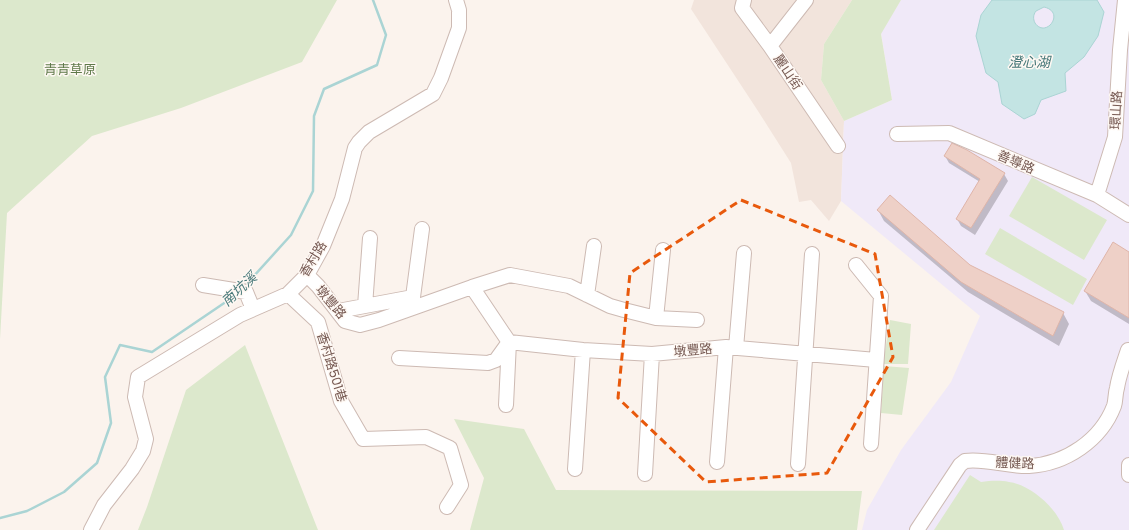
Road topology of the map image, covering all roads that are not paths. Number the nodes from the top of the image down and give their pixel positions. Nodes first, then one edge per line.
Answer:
1 (456, 0) edge
2 (744, 0) edge
3 (806, 0) edge
4 (1125, 0) edge
5 (770, 46) junction
6 (897, 134) dead end
7 (838, 146) dead end
8 (1097, 195) junction
9 (1129, 215) edge
10 (422, 229) dead end
11 (370, 238) dead end
12 (594, 246) dead end
13 (662, 250) dead end
14 (744, 253) dead end
15 (812, 254) dead end
16 (856, 266) dead end
17 (307, 275) junction
18 (203, 285) dead end
19 (472, 287) junction
20 (288, 294) junction
21 (586, 294) junction
22 (366, 306) junction
23 (253, 309) junction
24 (338, 311) junction
25 (656, 318) junction
26 (697, 320) dead end
27 (509, 342) junction
28 (731, 348) junction
29 (583, 350) junction
30 (1129, 351) edge
31 (652, 354) junction
32 (806, 354) junction
33 (399, 358) dead end
34 (876, 360) junction
35 (506, 405) dead end
36 (871, 444) dead end
37 (717, 462) dead end
38 (798, 464) dead end
39 (1129, 465) edge
40 (575, 469) dead end
41 (645, 474) dead end
42 (1129, 475) edge
43 (447, 506) dead end
44 (91, 530) edge
45 (917, 530) edge

1 - 17 street, 香村路
2 - 5 street
3 - 5 street, 麗山街
4 - 8 street, 環山路
5 - 7 street, 麗山街
6 - 8 street, 善導路
8 - 9 street, 善導路
10 - 22 street
11 - 22 street
12 - 21 street
13 - 25 street
14 - 28 street
15 - 32 street
16 - 34 street
17 - 20 street, 香村路
17 - 24 street, 墩豐路
18 - 23 street
19 - 21 street, 墩豐路
19 - 24 street, 墩豐路
19 - 27 street
20 - 23 street, 香村路
20 - 43 street, 香村路501巷
21 - 25 street, 墩豐路
22 - 24 street
23 - 44 street, 香村路
25 - 26 street, 墩豐路
27 - 29 street, 墩豐路
27 - 33 street
27 - 35 street
28 - 31 street, 墩豐路
28 - 32 street, 墩豐路
28 - 37 street
29 - 31 street, 墩豐路
29 - 40 street
30 - 45 street, 體健路
31 - 41 street
32 - 34 street, 墩豐路
32 - 38 street
34 - 36 street
39 - 42 street

